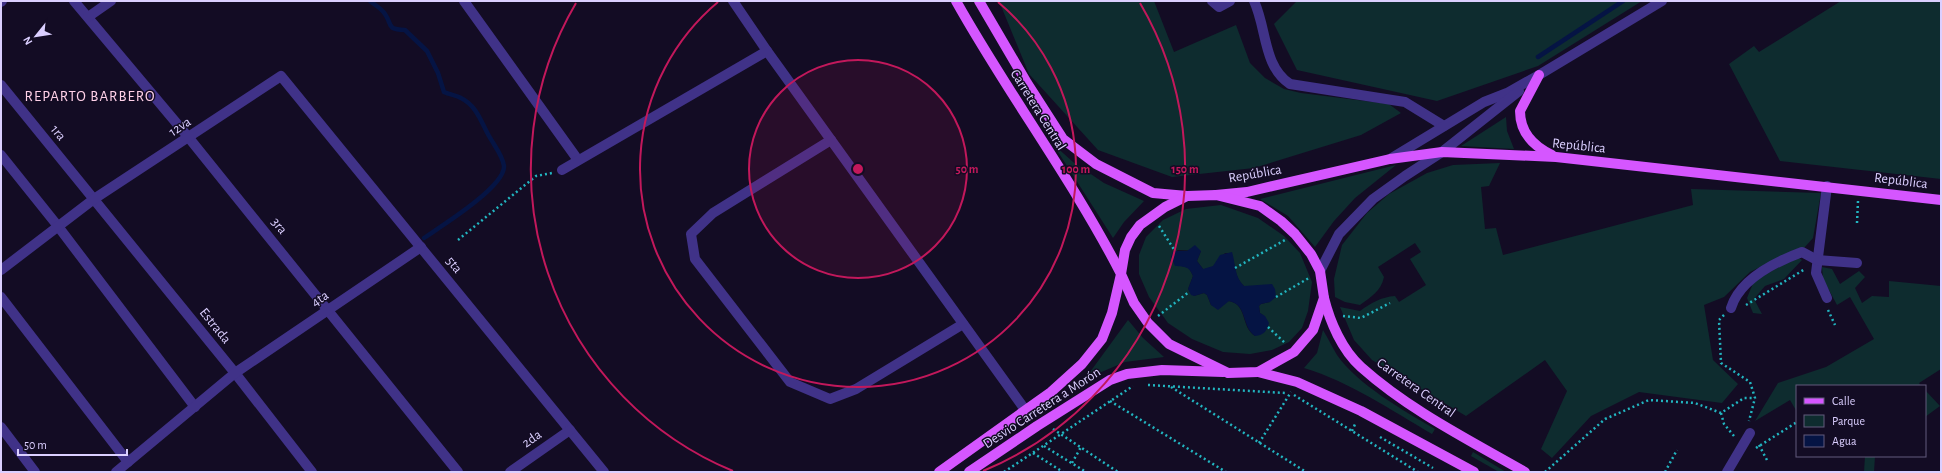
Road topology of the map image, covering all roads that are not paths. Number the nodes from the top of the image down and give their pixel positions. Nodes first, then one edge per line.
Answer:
1 (74, 1) edge
2 (111, 1) edge
3 (464, 1) edge
4 (733, 1) edge
5 (956, 1) edge
6 (979, 1) edge
7 (1212, 1) edge
8 (1230, 1) edge
9 (1254, 1) edge
10 (1662, 1) edge
11 (88, 17) junction
12 (767, 51) junction
13 (1539, 75) junction
14 (281, 76) joint
15 (1, 85) edge
16 (1444, 126) junction
17 (189, 138) junction
18 (831, 140) junction
19 (1442, 152) junction
20 (1, 155) edge
21 (1556, 157) junction
22 (1390, 159) junction
23 (578, 160) junction
24 (562, 170) road end
25 (1827, 186) junction
26 (1216, 195) junction
27 (1187, 196) junction
28 (94, 199) junction
29 (1941, 200) edge
30 (57, 225) junction
31 (421, 247) junction
32 (1817, 261) junction
33 (1857, 263) dead end
34 (1, 270) edge
35 (1320, 271) junction
36 (1121, 274) junction
37 (1, 297) edge
38 (1324, 298) junction
39 (1827, 298) dead end
40 (329, 311) junction
41 (1728, 312) road end
42 (963, 324) junction
43 (1258, 372) junction
44 (235, 373) junction
45 (1228, 373) junction
46 (195, 407) junction
47 (1026, 411) junction
48 (1040, 424) junction
49 (1, 427) edge
50 (570, 430) junction
51 (1749, 431) road end
52 (128, 462) junction
53 (35, 472) edge
54 (116, 472) edge
55 (312, 472) edge
56 (458, 472) edge
57 (510, 472) edge
58 (604, 472) edge
59 (939, 472) edge
60 (970, 472) edge
61 (1474, 472) edge
62 (1525, 472) edge
63 (1727, 472) edge

1 - 11 street, 3ra
2 - 11 street
3 - 23 street
4 - 12 street
5 - 36 main road, Carretera Central
6 - 27 main road, Carretera Central
7 - 8 street
9 - 16 street
10 - 13 street
11 - 17 street, 3ra
12 - 18 street
12 - 23 street
13 - 16 street
13 - 19 street
13 - 21 main road
14 - 17 street, 12va
14 - 31 street, 5ta
15 - 28 street, 1ra
16 - 22 street
17 - 28 street, 12va
17 - 40 street, 3ra
18 - 42 street
18 - 42 street
19 - 21 main road, República
19 - 22 main road, República
19 - 35 street
20 - 30 street
21 - 25 main road, República
22 - 26 main road, República
23 - 24 street
25 - 29 main road, República
25 - 32 street
26 - 27 main road, Carretera Central
26 - 35 main road, Carretera Central
27 - 36 main road, Desvio Carretera a Morón
28 - 30 street, 12va
28 - 44 street, Estrada
30 - 34 street, 12va
30 - 46 street
31 - 40 street, 4ta
31 - 50 street, 5ta
32 - 33 street
32 - 39 street
32 - 41 street
35 - 38 main road, Carretera Central
36 - 45 main road, Carretera Central
36 - 47 main road, Desvio Carretera a Morón
37 - 52 street
38 - 43 main road
38 - 62 main road, Carretera Central
40 - 44 street, 4ta
40 - 56 street, 3ra
42 - 47 street
43 - 45 main road, Desvio Carretera a Morón
43 - 61 main road
44 - 46 street, 4ta
44 - 55 street, Estrada
45 - 48 main road, Desvio Carretera a Morón
46 - 52 street, 4ta
47 - 48 main road
47 - 59 main road, Desvio Carretera a Morón
48 - 60 main road, Desvio Carretera a Morón
49 - 53 street
50 - 57 street, 2da
50 - 58 street, 5ta
51 - 63 street
52 - 54 street, 4ta

